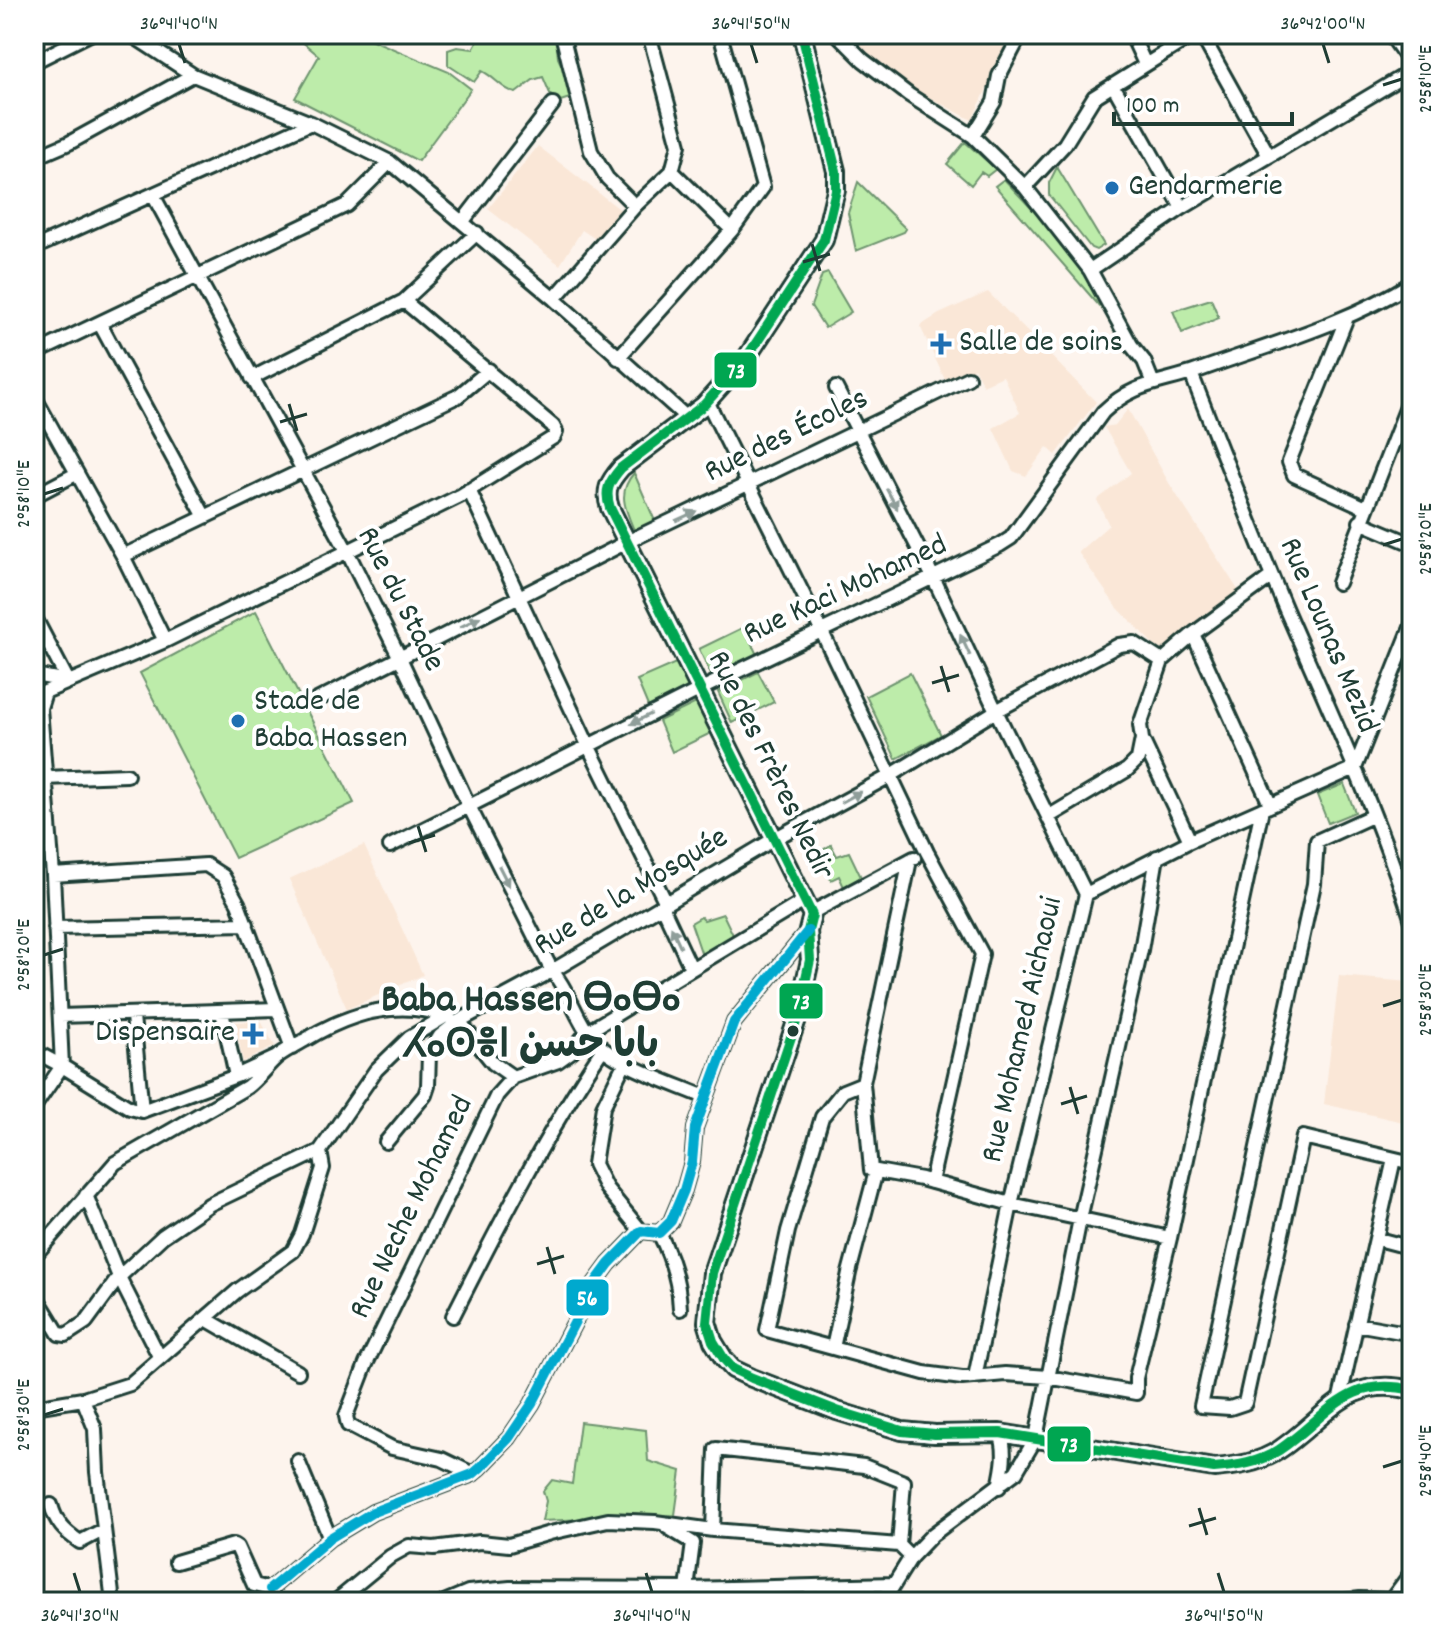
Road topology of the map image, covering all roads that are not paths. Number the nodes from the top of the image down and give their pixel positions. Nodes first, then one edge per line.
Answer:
1 (90, 34) edge
2 (130, 34) edge
3 (562, 34) edge
4 (649, 34) edge
5 (720, 34) edge
6 (802, 34) edge
7 (837, 34) edge
8 (1021, 34) edge
9 (1131, 34) edge
10 (1195, 34) edge
11 (1201, 34) edge
12 (1390, 34) edge
13 (34, 62) edge
14 (1145, 64) junction
15 (1412, 68) edge
16 (193, 75) junction
17 (1113, 85) junction
18 (553, 104) dead end
19 (311, 123) junction
20 (973, 136) junction
21 (1269, 156) junction
22 (34, 158) edge
23 (390, 162) junction
24 (672, 171) junction
25 (1025, 187) junction
26 (153, 195) junction
27 (635, 206) junction
28 (1182, 208) junction
29 (463, 221) junction
30 (732, 230) junction
31 (477, 233) junction
32 (34, 248) edge
33 (1090, 270) junction
34 (198, 278) junction
35 (1412, 283) edge
36 (554, 299) junction
37 (404, 301) junction
38 (1347, 317) junction
39 (100, 324) junction
40 (34, 354) edge
41 (618, 358) junction
42 (489, 370) junction
43 (1191, 373) junction
44 (252, 378) junction
45 (968, 378) dead end
46 (1152, 381) junction
47 (836, 388) dead end
48 (1412, 394) edge
49 (34, 396) edge
50 (707, 401) junction
51 (686, 417) junction
52 (856, 430) junction
53 (301, 470) junction
54 (76, 474) junction
55 (745, 486) junction
56 (469, 490) junction
57 (34, 496) edge
58 (1366, 508) junction
59 (205, 517) junction
60 (1360, 522) junction
61 (629, 541) junction
62 (1412, 544) edge
63 (347, 551) junction
64 (123, 556) junction
65 (1272, 576) junction
66 (934, 579) junction
67 (1338, 583) dead end
68 (520, 597) junction
69 (34, 616) edge
70 (1412, 625) edge
71 (822, 632) junction
72 (1193, 634) junction
73 (165, 641) junction
74 (400, 658) junction
75 (1162, 661) junction
76 (34, 675) edge
77 (68, 681) junction
78 (701, 689) junction
79 (315, 701) dead end
80 (996, 711) junction
81 (1142, 739) junction
82 (585, 747) junction
83 (38, 759) edge
84 (1355, 768) junction
85 (127, 775) dead end
86 (890, 776) junction
87 (44, 778) junction
88 (469, 806) junction
89 (1266, 807) junction
90 (1372, 816) junction
91 (1048, 817) junction
92 (776, 838) junction
93 (1190, 841) junction
94 (390, 846) dead end
95 (50, 849) junction
96 (34, 851) edge
97 (927, 852) junction
98 (1157, 857) junction
99 (1412, 858) edge
100 (910, 860) junction
101 (53, 875) junction
102 (1406, 888) edge
103 (1086, 894) junction
104 (664, 904) junction
105 (808, 907) junction
106 (1412, 921) edge
107 (247, 924) junction
108 (55, 928) junction
109 (808, 931) junction
110 (691, 968) junction
111 (552, 971) junction
112 (277, 1009) junction
113 (222, 1012) junction
114 (60, 1016) junction
115 (133, 1016) junction
116 (446, 1016) junction
117 (459, 1021) junction
118 (587, 1032) junction
119 (292, 1048) junction
120 (602, 1050) junction
121 (34, 1051) edge
122 (276, 1057) junction
123 (625, 1062) junction
124 (62, 1066) junction
125 (236, 1076) junction
126 (513, 1077) junction
127 (863, 1083) junction
128 (705, 1097) junction
129 (34, 1107) edge
130 (142, 1111) junction
131 (386, 1142) dead end
132 (320, 1151) junction
133 (1394, 1159) junction
134 (1412, 1163) edge
135 (876, 1171) junction
136 (931, 1182) junction
137 (86, 1195) junction
138 (1011, 1204) junction
139 (1080, 1219) junction
140 (641, 1231) junction
141 (659, 1233) junction
142 (1170, 1238) junction
143 (1378, 1239) junction
144 (1412, 1248) edge
145 (34, 1256) edge
146 (119, 1277) junction
147 (34, 1293) edge
148 (680, 1309) dead end
149 (453, 1316) dead end
150 (206, 1319) junction
151 (1356, 1324) junction
152 (1412, 1334) edge
153 (833, 1348) junction
154 (160, 1358) junction
155 (298, 1372) dead end
156 (975, 1377) junction
157 (1048, 1377) junction
158 (1412, 1390) edge
159 (83, 1399) junction
160 (1339, 1402) junction
161 (34, 1407) edge
162 (1000, 1433) junction
163 (1036, 1438) junction
164 (298, 1461) dead end
165 (473, 1474) junction
166 (999, 1487) junction
167 (51, 1505) dead end
168 (664, 1525) junction
169 (103, 1530) junction
170 (713, 1530) junction
171 (330, 1538) junction
172 (899, 1545) junction
173 (911, 1557) junction
174 (176, 1562) dead end
175 (1412, 1575) edge
176 (894, 1584) junction
177 (270, 1589) junction
178 (687, 1589) junction
179 (1393, 1601) edge
180 (113, 1602) edge
181 (275, 1602) edge
182 (335, 1602) edge
183 (444, 1602) edge
184 (883, 1602) edge
185 (1337, 1602) edge

1 - 13 street
2 - 16 street
3 - 27 street
4 - 24 street
5 - 30 street
6 - 50 main road, Rue des Frères Nedir
7 - 20 street
8 - 20 street
9 - 14 street
10 - 14 street
11 - 21 street
12 - 15 street
14 - 17 street
15 - 21 street
16 - 19 street
16 - 22 street
17 - 25 street
17 - 28 street
18 - 29 street
19 - 23 street
19 - 26 street
20 - 25 street
21 - 28 street
23 - 29 street
23 - 34 street
24 - 27 street
24 - 30 street
25 - 33 street
26 - 32 street
26 - 34 street, Rue du Stade
27 - 36 street
28 - 33 street
29 - 31 street
30 - 41 street
31 - 36 street
31 - 37 street
33 - 46 street
34 - 39 street
34 - 44 street, Rue du Stade
35 - 38 street, Rue Kaci Mohamed
36 - 41 street
37 - 42 street
37 - 44 street
38 - 43 street, Rue Kaci Mohamed
38 - 58 street
39 - 40 street
39 - 59 street
41 - 51 street
42 - 53 street
42 - 56 street
43 - 46 street, Rue Kaci Mohamed
43 - 65 street, Rue Lounas Mezid
44 - 53 street, Rue du Stade
45 - 52 street, Rue des Écoles
46 - 66 street, Rue Kaci Mohamed
47 - 52 street, Rue Mohamed Aichaoui
48 - 58 street
49 - 54 street
50 - 51 main road, Rue des Frères Nedir
50 - 55 street
51 - 61 main road, Rue des Frères Nedir
52 - 55 street, Rue des Écoles
52 -> 66 street, Rue Mohamed Aichaoui
53 - 59 street
53 - 63 street, Rue du Stade
54 - 57 street
54 - 64 street
61 -> 55 street, Rue des Écoles
55 - 71 street
56 - 63 street
56 - 68 street
58 - 60 street
59 - 64 street
60 - 62 street
60 - 67 street
61 - 68 street, Rue des Écoles
61 - 78 main road, Rue des Frères Nedir
63 - 73 street
63 - 74 street, Rue du Stade
64 - 73 street
65 - 72 street
65 - 84 street, Rue Lounas Mezid
66 - 71 street, Rue Kaci Mohamed
80 -> 66 street, Rue Mohamed Aichaoui
74 -> 68 street, Rue des Écoles
68 - 82 street
69 - 77 street
70 - 84 street
71 - 78 street, Rue Kaci Mohamed
71 - 86 street
72 - 75 street
72 - 89 street
73 - 77 street
74 - 79 street, Rue des Écoles
74 - 88 street, Rue du Stade
75 - 80 street, Rue de la Mosquée
75 - 81 street
76 - 77 street
77 - 83 street
78 -> 82 street, Rue Kaci Mohamed
78 - 92 main road, Rue des Frères Nedir
80 - 86 street, Rue de la Mosquée
80 - 91 street, Rue Mohamed Aichaoui
81 - 91 street
81 - 93 street
82 - 88 street, Rue Kaci Mohamed
82 - 104 street
83 - 87 street
84 - 89 street
84 - 90 street, Rue Lounas Mezid
85 - 87 street
92 -> 86 street, Rue de la Mosquée
86 - 97 street
87 - 95 street
88 - 94 street, Rue Kaci Mohamed
88 -> 111 street, Rue du Stade
89 - 93 street
89 - 142 street
90 - 102 street, Rue Lounas Mezid
90 - 133 street
91 - 103 street, Rue Mohamed Aichaoui
92 - 104 street, Rue de la Mosquée
92 - 105 main road, Rue des Frères Nedir
93 - 98 street
95 - 96 street
95 - 101 street
97 - 100 street, Rue Neche Mohamed
97 - 136 street
98 - 103 street
98 - 139 street
99 - 102 street
100 - 105 street, Rue Neche Mohamed
100 - 127 street
101 - 107 street
101 - 108 street
102 - 106 street, Rue Lounas Mezid
103 - 138 street, Rue Mohamed Aichaoui
110 -> 104 street
104 - 111 street, Rue de la Mosquée
105 - 109 main road, Rue des Frères Nedir
105 - 110 street, Rue Neche Mohamed
107 - 108 street
107 - 112 street
108 - 114 street
109 - 128 street
109 - 162 main road, Rue des Frères Nedir
110 - 118 street, Rue Neche Mohamed
111 - 117 street, Rue de la Mosquée
111 - 118 street, Rue du Stade
112 - 113 street
112 - 119 street
113 - 115 street
113 - 125 street
114 - 115 street
114 - 124 street
115 - 130 street
116 - 117 street
116 - 119 street
116 - 132 street
117 - 126 street
117 - 131 street, Rue de la Mosquée
118 - 120 street, Rue du Stade
118 - 126 street, Rue Neche Mohamed
119 - 122 street
120 - 123 street
120 - 149 street
121 - 124 street
122 - 125 street
122 - 137 street
123 - 128 street
123 - 140 street
124 - 129 street
124 - 130 street
125 - 130 street
126 - 165 street, Rue Neche Mohamed
127 - 135 street
127 - 153 street
128 - 141 street
132 - 146 street
132 - 150 street
133 - 134 street
133 - 143 street
135 - 136 street
135 - 153 street
136 - 138 street
137 - 145 street
137 - 146 street
138 - 139 street
138 - 156 street, Rue Mohamed Aichaoui
139 - 142 street
139 - 157 street
140 - 141 street
140 - 165 street
141 - 148 street
142 - 157 street
143 - 144 street
143 - 151 street
146 - 147 street
146 - 154 street
150 - 154 street
150 - 155 street
151 - 152 street
151 - 160 street
153 - 156 street
154 - 159 street
156 - 157 street
157 - 163 street
158 - 160 main road, Rue des Frères Nedir
159 - 161 street
159 - 169 street
160 - 163 main road, Rue des Frères Nedir
162 - 163 main road, Rue des Frères Nedir
162 - 166 street
163 - 166 street
164 - 171 street
165 - 171 street
166 - 173 street
167 - 169 street
168 - 170 street
168 - 178 street
168 - 182 street
169 - 180 street
170 - 172 street
170 - 172 street
171 - 177 street
172 - 173 street
173 - 176 street
174 - 177 street
175 - 179 main road
176 - 178 street
176 - 184 street
177 - 181 street
178 - 183 street
179 - 185 street

